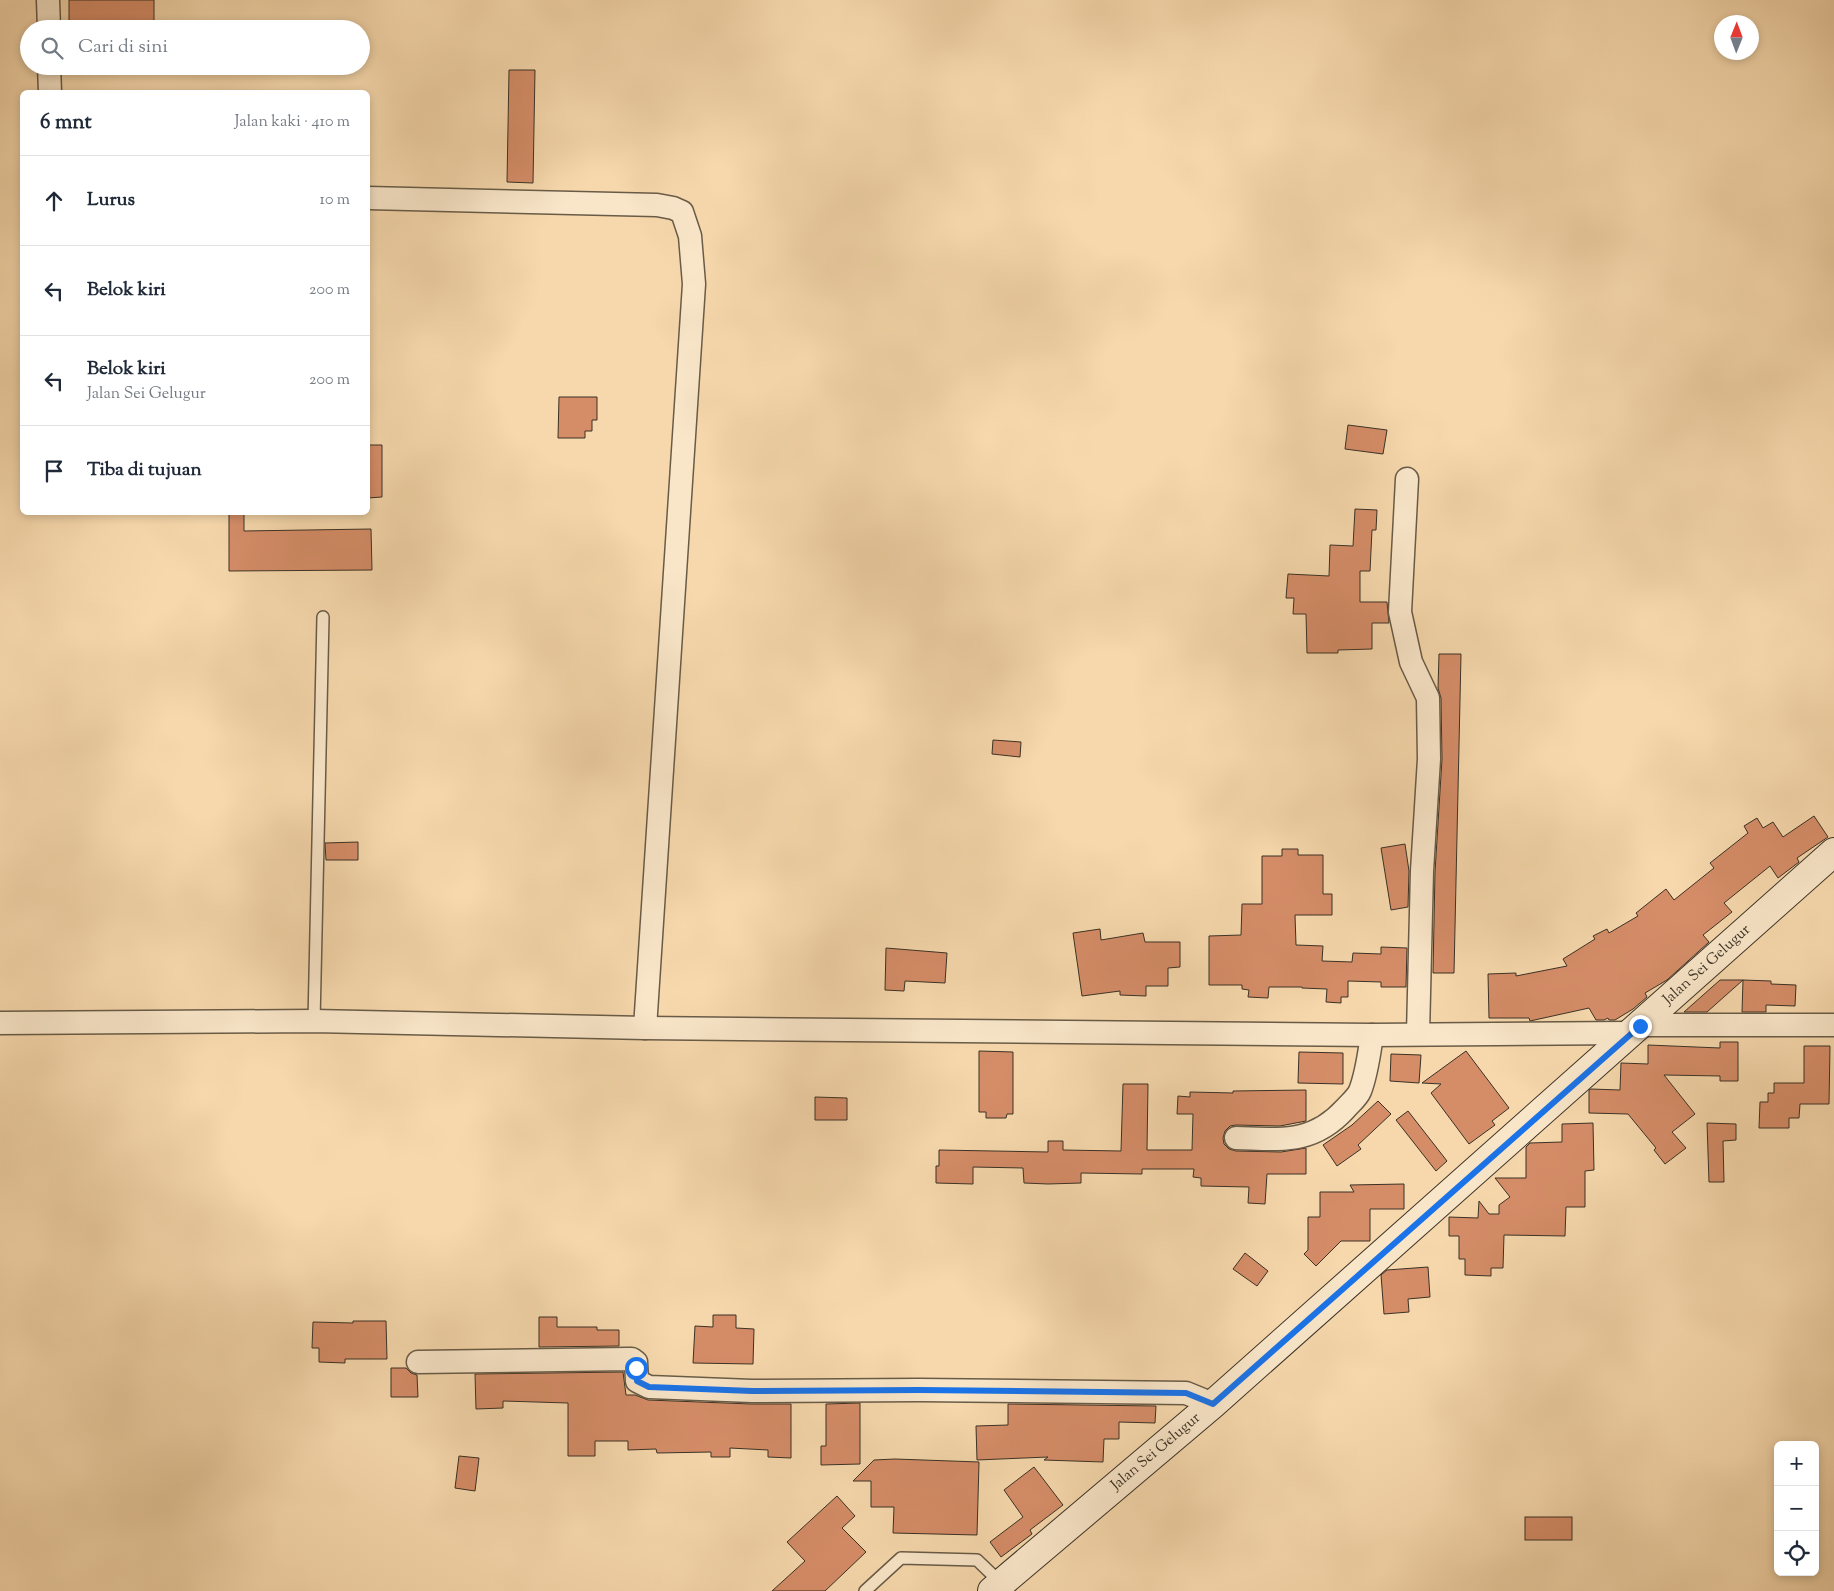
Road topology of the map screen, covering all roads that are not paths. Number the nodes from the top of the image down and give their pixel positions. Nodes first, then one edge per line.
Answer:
1 (48, 0) edge
2 (49, 20) edge
3 (49, 75) edge
4 (50, 90) edge
5 (370, 198) edge
6 (1408, 479) dead end
7 (324, 617) dead end
8 (1834, 852) edge
9 (314, 1021) junction
10 (0, 1023) edge
11 (1834, 1025) edge
12 (645, 1028) junction
13 (1635, 1029) junction
14 (1418, 1034) junction
15 (1372, 1036) junction
16 (1236, 1138) dead end
17 (418, 1362) dead end
18 (1213, 1404) junction
19 (997, 1587) edge
20 (864, 1590) edge

1 - 2 street
3 - 4 street
5 - 12 street
6 - 14 street
7 - 9 lane
8 - 13 main road, Jalan Sei Gelugur
9 - 10 street
9 - 12 street
11 - 13 street
12 - 15 street
13 - 14 street
13 - 18 main road, Jalan Sei Gelugur
14 - 15 street
15 - 16 street
17 - 18 street
18 - 19 main road, Jalan Sei Gelugur
19 - 20 lane

